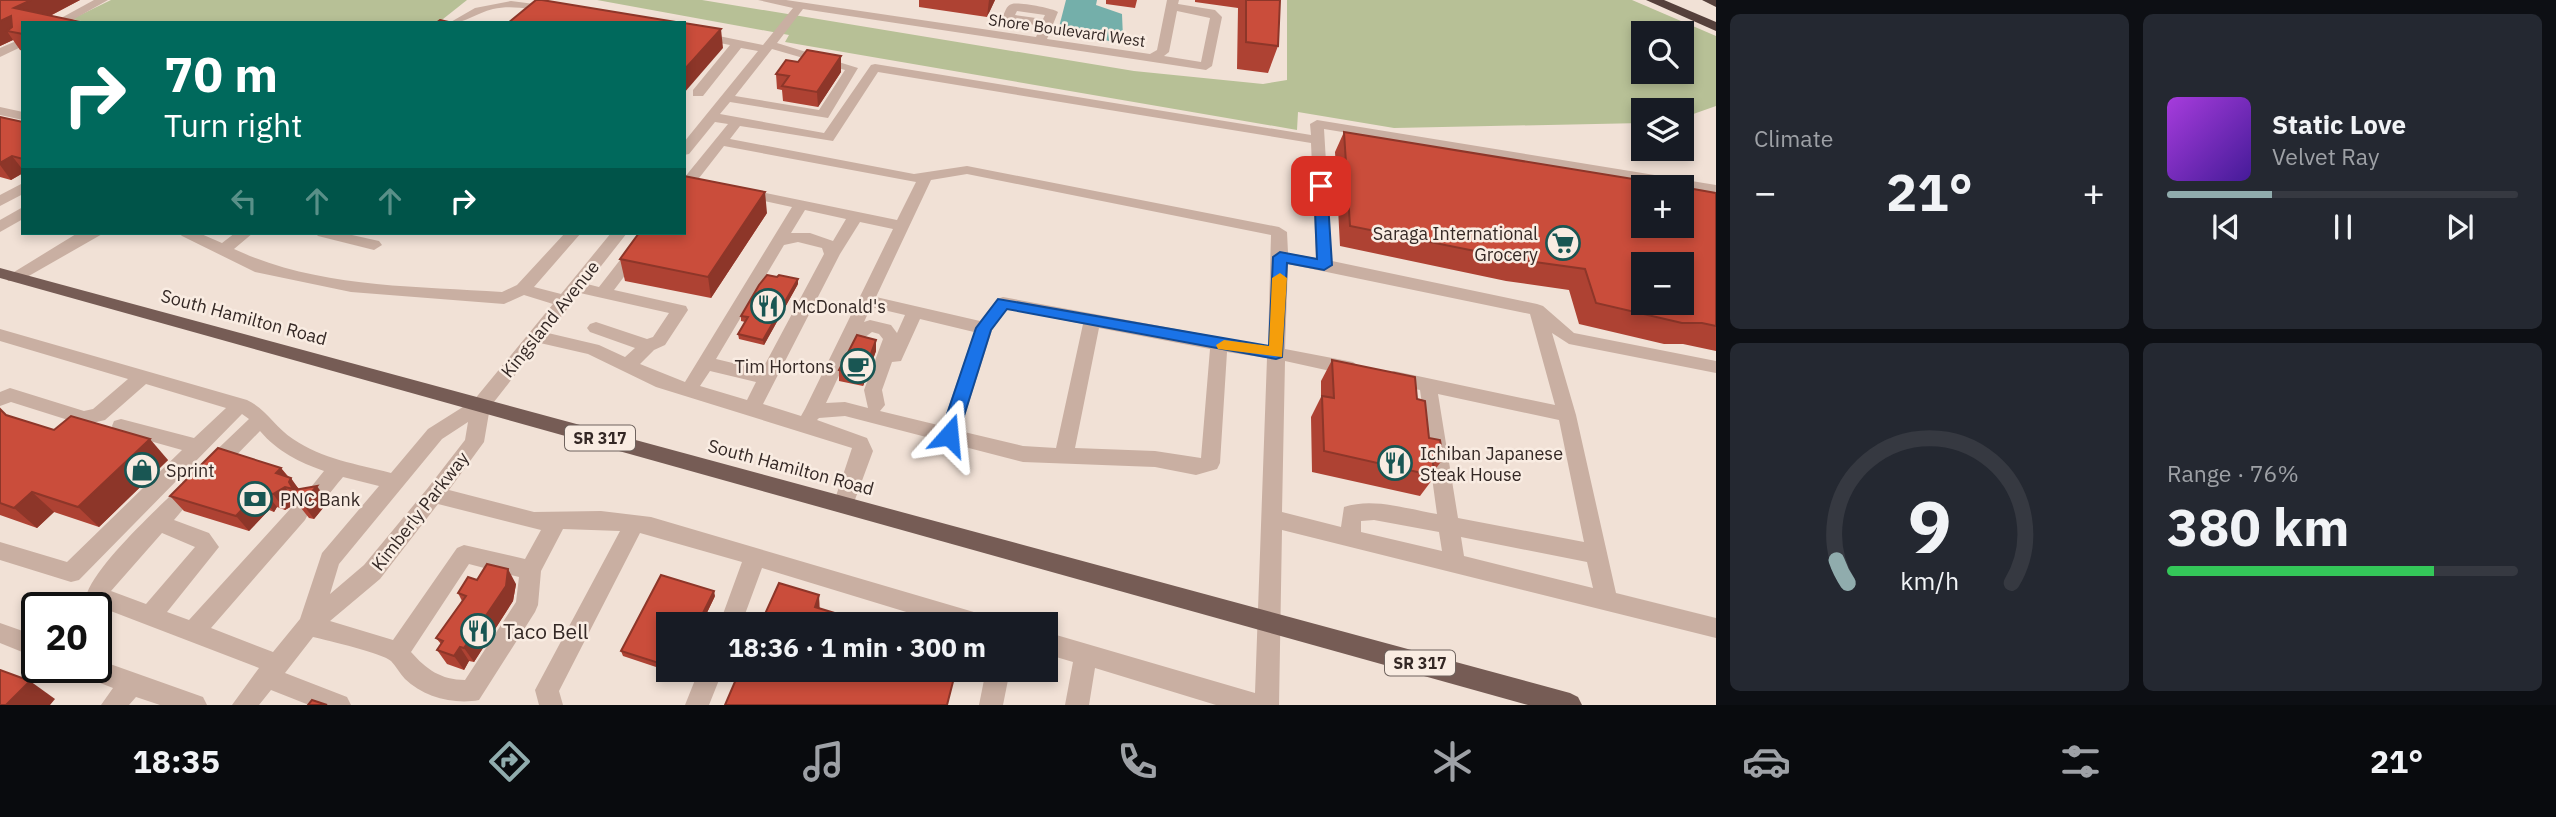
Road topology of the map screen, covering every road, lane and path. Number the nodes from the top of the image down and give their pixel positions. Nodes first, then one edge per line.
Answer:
1 (102, 0) edge
2 (764, 0) edge
3 (861, 0) edge
4 (1653, 0) edge
5 (1709, 0) edge
6 (1172, 3) edge
7 (1716, 3) edge
8 (800, 6) junction
9 (567, 12) edge
10 (851, 13) junction
11 (62, 21) edge
12 (458, 21) edge
13 (1047, 23) dead end
14 (1716, 27) edge
15 (686, 32) edge
16 (21, 42) edge
17 (739, 42) junction
18 (1040, 42) junction
19 (767, 47) junction
20 (0, 53) edge
21 (21, 58) edge
22 (1155, 58) junction
23 (698, 93) dead end
24 (726, 98) junction
25 (0, 111) edge
26 (21, 116) edge
27 (711, 117) junction
28 (737, 121) junction
29 (828, 138) junction
30 (1318, 141) junction
31 (722, 142) junction
32 (686, 148) edge
33 (814, 159) junction
34 (926, 176) junction
35 (691, 184) edge
36 (21, 188) edge
37 (1716, 189) edge
38 (729, 190) edge
39 (0, 202) edge
40 (801, 205) junction
41 (21, 213) edge
42 (855, 216) junction
43 (902, 226) junction
44 (0, 227) edge
45 (88, 235) edge
46 (191, 235) edge
47 (242, 235) edge
48 (332, 235) edge
49 (571, 235) edge
50 (617, 235) edge
51 (647, 235) edge
52 (778, 242) junction
53 (374, 245) dead end
54 (223, 250) junction
55 (832, 254) junction
56 (1280, 257) junction
57 (1324, 265) junction
58 (7, 275) edge
59 (576, 287) junction
60 (523, 289) junction
61 (603, 293) junction
62 (866, 300) junction
63 (564, 301) junction
64 (1537, 310) junction
65 (915, 311) junction
66 (1092, 321) junction
67 (596, 328) dead end
68 (984, 328) junction
69 (536, 335) junction
70 (3, 339) edge
71 (1219, 345) junction
72 (648, 346) junction
73 (1276, 353) junction
74 (705, 363) junction
75 (627, 366) junction
76 (1716, 367) edge
77 (144, 376) junction
78 (766, 378) junction
79 (1428, 385) junction
80 (689, 390) junction
81 (822, 391) junction
82 (0, 399) edge
83 (240, 405) junction
84 (481, 405) junction
85 (752, 407) junction
86 (873, 411) junction
87 (1567, 415) junction
88 (809, 418) junction
89 (261, 419) junction
90 (121, 426) dead end
91 (949, 435) junction
92 (199, 447) junction
93 (1063, 453) junction
94 (340, 466) junction
95 (393, 482) junction
96 (434, 495) junction
97 (313, 497) edge
98 (843, 505) junction
99 (298, 514) edge
100 (1274, 519) junction
101 (557, 520) junction
102 (157, 522) junction
103 (634, 524) junction
104 (1447, 524) junction
105 (1351, 538) junction
106 (0, 551) edge
107 (1596, 555) junction
108 (755, 557) junction
109 (1454, 563) junction
110 (530, 570) junction
111 (1606, 599) junction
112 (735, 612) edge
113 (940, 612) edge
114 (150, 616) junction
115 (1270, 620) junction
116 (309, 625) junction
117 (1716, 628) edge
118 (193, 632) junction
119 (0, 633) edge
120 (21, 641) edge
121 (1058, 646) edge
122 (398, 652) junction
123 (1086, 654) junction
124 (272, 671) junction
125 (112, 676) edge
126 (706, 682) edge
127 (996, 682) edge
128 (132, 684) junction
129 (113, 705) edge
130 (195, 705) edge
131 (244, 705) edge
132 (339, 705) edge
133 (551, 705) edge
134 (697, 705) edge
135 (991, 705) edge
136 (1077, 705) edge
137 (1255, 705) edge
138 (1267, 705) edge
139 (1570, 705) edge

1 - 11 street
2 - 8 street, Shore Boulevard West
3 - 10 street
4 - 14 highway
5 - 7 highway
6 - 22 street
6 - 22 street, Shore Boulevard West
8 - 10 street, Shore Boulevard West
8 - 19 street
9 - 12 street
10 - 18 street, Shore Boulevard West
13 - 18 street
15 - 17 street
16 - 20 street
17 - 19 street
17 - 23 street
18 - 22 street, Shore Boulevard West
19 - 24 street
19 - 24 street
20 - 21 street
24 - 27 street
25 - 26 street
27 - 28 street
27 - 32 street
28 - 29 street
28 - 31 street
29 - 30 street
29 - 33 street
30 - 37 street
30 - 57 street
31 - 33 street
31 - 35 street
33 - 34 street
34 - 43 street
34 - 56 street
36 - 39 street
38 - 40 street
40 - 42 street
40 - 52 street
41 - 44 street
42 - 43 street
42 - 55 street
43 - 62 street
45 - 58 street
46 - 54 street
47 - 54 street
48 - 53 street
49 - 60 street
50 - 59 street, Kingsland Avenue
51 - 61 street
52 - 55 street
52 - 74 street
54 - 60 street
55 - 78 street
56 - 57 street
56 - 73 street
57 - 64 street
58 - 84 main road, South Hamilton Road / SR 317
59 - 61 street
59 - 63 street, Kingsland Avenue
60 - 63 street
61 - 72 street
62 - 65 street
62 - 81 street
63 - 69 street, Kingsland Avenue
64 - 76 street
64 - 87 street
65 - 68 street
65 - 86 street
66 - 68 street
66 - 71 street
66 - 93 street
67 - 72 street
68 - 91 street
69 - 75 street
69 - 84 street, Kingsland Avenue
70 - 77 street
71 - 73 street
71 - 93 street
72 - 75 street
73 - 79 street
73 - 100 street
74 - 78 street
74 - 80 street
75 - 80 street
77 - 82 street
77 - 83 street
78 - 85 street
79 - 87 street
79 - 104 street
80 - 85 street
81 - 86 street
81 - 88 street
83 - 89 street
83 - 92 street
84 - 95 street, Kimberly Parkway
84 - 96 street, Kimberly Parkway
84 - 98 main road, South Hamilton Road / SR 317
85 - 88 street
86 - 88 street
86 - 91 street
87 - 107 street
88 - 98 street
89 - 94 street
89 - 102 street
90 - 92 street
91 - 93 street
92 - 106 street
94 - 95 street
94 - 97 street
95 - 116 street, Kimberly Parkway
96 - 101 street
96 - 116 street, Kimberly Parkway
98 - 115 main road, South Hamilton Road / SR 317
99 - 118 street
100 - 105 street
100 - 115 street
101 - 103 street
101 - 110 street
102 - 114 street
102 - 114 street
103 - 108 street
103 - 133 street
104 - 105 street
104 - 107 street
104 - 109 street
105 - 109 street
107 - 111 street
108 - 112 street
108 - 113 street
109 - 111 street
110 - 122 street
110 - 122 street
111 - 117 street
114 - 118 street
115 - 138 street
115 - 139 main road, South Hamilton Road / SR 317
116 - 122 street
116 - 124 street, Kimberly Parkway
118 - 124 street
119 - 120 street
121 - 123 street
123 - 136 street
123 - 137 street
124 - 131 street, Kimberly Parkway
124 - 132 street
125 - 128 street
126 - 134 street
127 - 135 street
128 - 129 street
128 - 130 street

